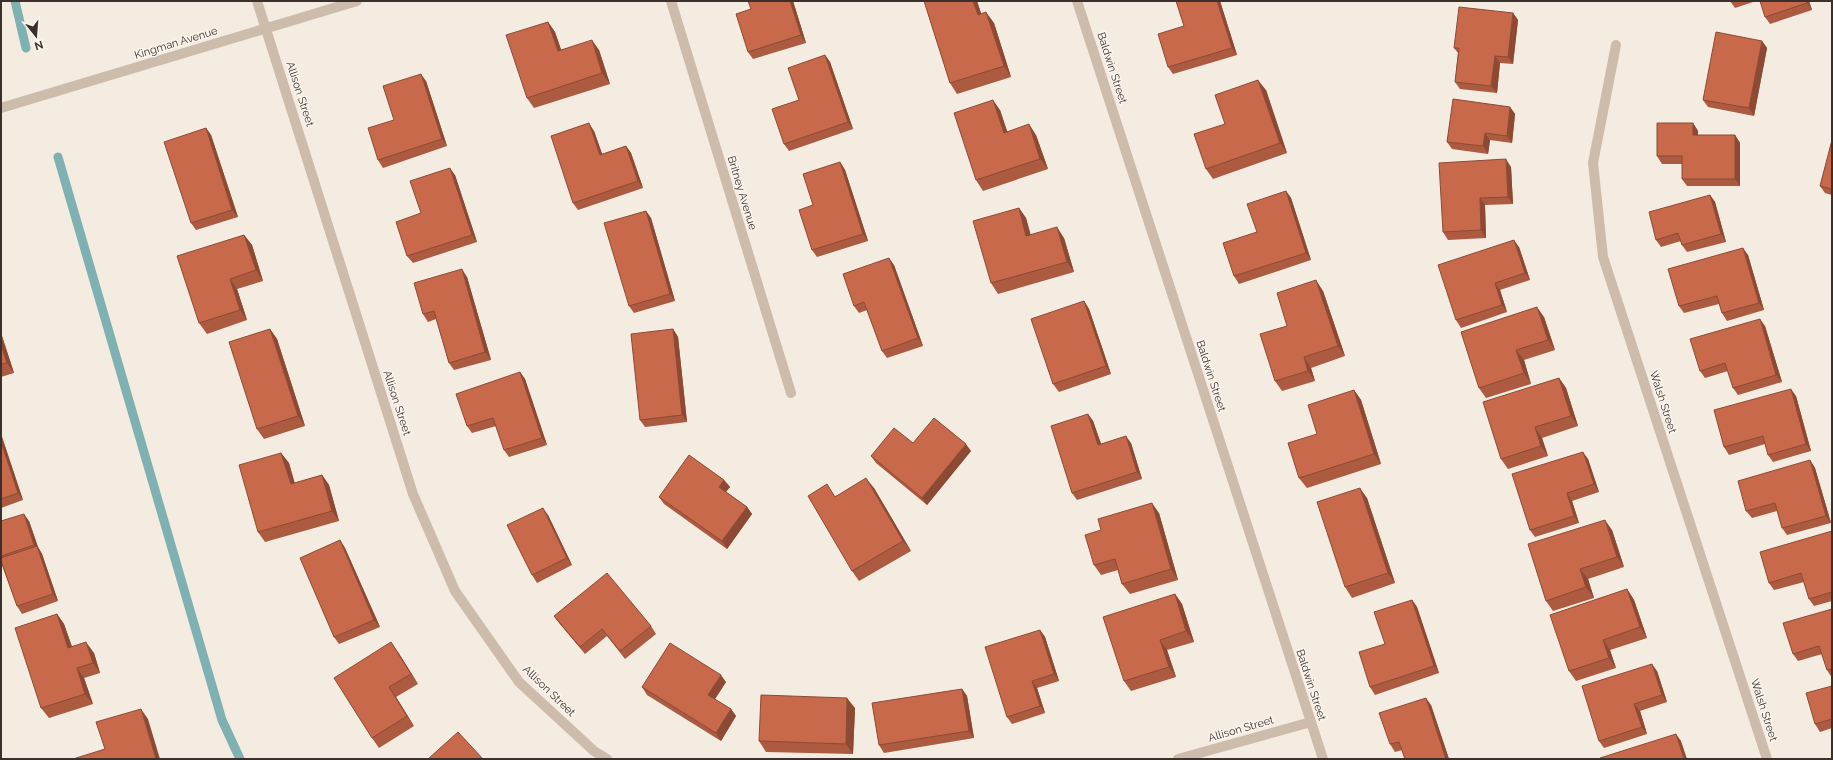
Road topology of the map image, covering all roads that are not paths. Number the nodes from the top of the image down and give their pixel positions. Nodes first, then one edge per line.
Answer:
1 (257, 1) edge
2 (357, 1) edge
3 (671, 1) edge
4 (1077, 1) edge
5 (266, 28) junction
6 (1616, 45) dead end
7 (1, 108) edge
8 (791, 393) dead end
9 (1310, 722) junction
10 (607, 759) edge
11 (1178, 759) edge
12 (1323, 759) edge
13 (1767, 759) edge

1 - 5 street, Allison Street
2 - 5 street, Kingman Avenue
3 - 8 street, Britney Avenue
4 - 9 street, Baldwin Street
5 - 7 street, Kingman Avenue
5 - 10 street, Allison Street
6 - 13 street, Walsh Street
9 - 11 street, Allison Street
9 - 12 street, Baldwin Street

